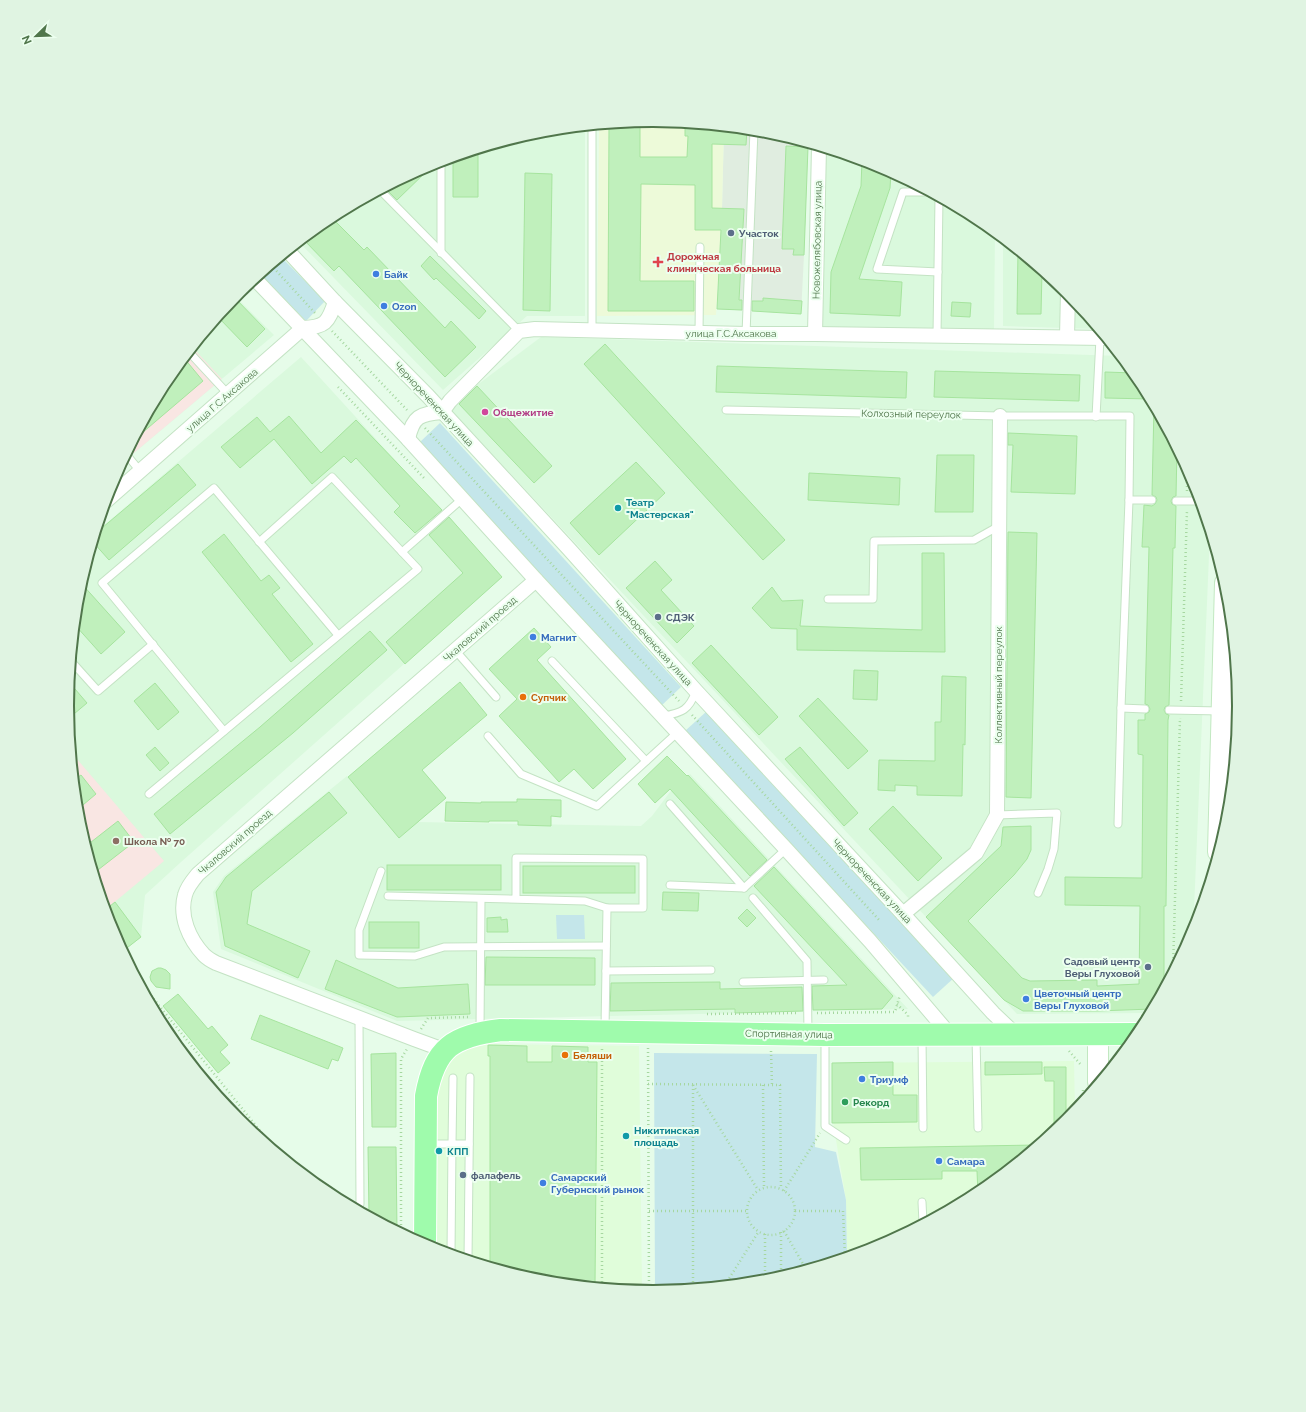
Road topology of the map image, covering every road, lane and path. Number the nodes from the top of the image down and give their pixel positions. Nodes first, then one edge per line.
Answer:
1 (592, 130) edge
2 (754, 136) edge
3 (819, 152) edge
4 (441, 167) edge
5 (918, 192) edge
6 (384, 194) edge
7 (939, 203) edge
8 (700, 247) dead end
9 (442, 253) junction
10 (291, 255) edge
11 (274, 268) edge
12 (938, 272) junction
13 (259, 282) edge
14 (335, 302) junction
15 (1068, 303) edge
16 (325, 323) junction
17 (302, 328) junction
18 (519, 331) junction
19 (592, 331) junction
20 (699, 333) junction
21 (746, 334) junction
22 (815, 334) junction
23 (937, 335) junction
24 (1067, 337) junction
25 (1099, 338) edge
26 (1102, 341) edge
27 (193, 356) edge
28 (334, 384) dead end
29 (228, 394) junction
30 (726, 410) dead end
31 (442, 412) junction
32 (1000, 416) junction
33 (1096, 417) junction
34 (415, 418) junction
35 (408, 439) junction
36 (130, 459) edge
37 (140, 471) junction
38 (425, 480) dead end
39 (115, 493) edge
40 (462, 499) junction
41 (1129, 500) junction
42 (1152, 500) dead end
43 (1176, 501) dead end
44 (1194, 502) edge
45 (999, 526) junction
46 (259, 542) junction
47 (402, 552) junction
48 (536, 580) junction
49 (828, 599) dead end
50 (1224, 613) edge
51 (338, 635) junction
52 (153, 644) junction
53 (456, 650) junction
54 (552, 661) dead end
55 (75, 665) edge
56 (696, 691) junction
57 (496, 697) dead end
58 (1121, 708) junction
59 (686, 709) junction
60 (1145, 709) dead end
61 (1169, 710) dead end
62 (1222, 711) junction
63 (663, 716) junction
64 (224, 731) junction
65 (678, 732) junction
66 (488, 736) dead end
67 (646, 762) junction
68 (149, 794) dead end
69 (670, 804) dead end
70 (997, 815) junction
71 (1118, 824) dead end
72 (1219, 829) edge
73 (786, 849) junction
74 (381, 871) dead end
75 (670, 885) dead end
76 (744, 888) junction
77 (1038, 893) dead end
78 (388, 896) dead end
79 (753, 898) dead end
80 (481, 899) junction
81 (516, 899) junction
82 (607, 908) junction
83 (903, 914) junction
84 (880, 921) dead end
85 (606, 946) junction
86 (480, 947) junction
87 (711, 970) dead end
88 (606, 971) junction
89 (807, 980) junction
90 (824, 980) dead end
91 (743, 982) dead end
92 (895, 990) dead end
93 (156, 1002) edge
94 (897, 1004) junction
95 (808, 1013) junction
96 (706, 1014) dead end
97 (908, 1015) dead end
98 (359, 1018) junction
99 (1135, 1026) edge
100 (480, 1029) junction
101 (1098, 1034) junction
102 (816, 1035) junction
103 (922, 1035) junction
104 (950, 1035) junction
105 (976, 1035) junction
106 (1016, 1035) junction
107 (414, 1039) junction
108 (607, 1039) junction
109 (771, 1047) dead end
110 (640, 1048) dead end
111 (444, 1050) junction
112 (1098, 1076) edge
113 (470, 1077) dead end
114 (453, 1078) dead end
115 (648, 1084) junction
116 (693, 1084) junction
117 (763, 1085) junction
118 (772, 1085) junction
119 (825, 1126) junction
120 (923, 1128) dead end
121 (978, 1128) dead end
122 (259, 1129) edge
123 (846, 1140) dead end
124 (426, 1144) junction
125 (452, 1144) junction
126 (470, 1144) junction
127 (764, 1188) junction
128 (758, 1190) junction
129 (782, 1190) junction
130 (922, 1202) dead end
131 (360, 1204) dead end
132 (649, 1211) junction
133 (693, 1211) junction
134 (747, 1211) junction
135 (795, 1211) junction
136 (923, 1218) edge
137 (402, 1227) edge
138 (759, 1231) junction
139 (782, 1232) junction
140 (765, 1234) junction
141 (425, 1238) edge
142 (451, 1248) edge
143 (845, 1252) edge
144 (468, 1254) edge
145 (803, 1265) edge
146 (782, 1270) edge
147 (765, 1274) edge
148 (728, 1280) edge
149 (602, 1283) edge
150 (693, 1284) edge
151 (650, 1285) edge

1 - 19 lane
2 - 21 lane
3 - 22 street, Новожелябовская улица
4 - 9 lane
5 - 12 lane
6 - 9 lane
7 - 12 lane
8 - 20 lane
9 - 18 lane
10 - 14 street, Чернореченская улица
11 - 16 path
12 - 23 lane
13 - 17 street
14 - 16 street
14 - 31 street, Чернореченская улица
15 - 24 street
16 - 17 street
16 - 34 path
17 - 29 street, улица Г.С.Аксакова
17 - 35 street
18 - 19 street, улица Г.С.Аксакова
18 - 31 street
19 - 20 street, улица Г.С.Аксакова
20 - 21 street, улица Г.С.Аксакова
21 - 22 street, улица Г.С.Аксакова
22 - 23 street, улица Г.С.Аксакова
23 - 24 street, улица Г.С.Аксакова
24 - 25 street, улица Г.С.Аксакова
26 - 33 lane
27 - 29 lane
28 - 38 path
29 - 37 street, улица Г.С.Аксакова
30 - 32 lane, Колхозный переулок
31 - 34 street
31 - 56 street, Чернореченская улица
32 - 33 lane, Колхозный переулок
32 - 45 street, Коллективный переулок
33 - 41 lane, Колхозный переулок
34 - 35 street
34 - 59 path
35 - 40 street
36 - 37 lane
37 - 39 street, улица Г.С.Аксакова
40 - 47 lane
40 - 48 street
41 - 42 lane
41 - 58 lane
43 - 44 lane
45 - 49 lane
45 - 70 street, Коллективный переулок
46 - 47 lane
46 - 51 lane
46 - 52 lane
47 - 51 lane
48 - 53 street, Чкаловский проезд
48 - 63 street
50 - 62 main road
51 - 64 lane
52 - 55 lane
52 - 64 lane
53 - 57 lane
53 - 98 street, Чкаловский проезд
54 - 67 lane
56 - 59 lane
56 - 83 street, Чернореченская улица
58 - 60 lane
58 - 71 lane
59 - 63 lane
59 - 84 path
61 - 62 lane
62 - 72 main road
63 - 65 street
64 - 68 lane
65 - 67 lane
65 - 73 street
66 - 67 lane
69 - 76 lane
70 - 77 lane
70 - 83 street, Коллективный переулок
73 - 76 lane
73 - 104 street
74 - 86 lane
75 - 76 lane
78 - 80 lane
79 - 89 lane
80 - 81 lane
80 - 86 lane
81 - 82 lane
81 - 82 lane
82 - 85 lane
83 - 106 street, Чернореченская улица
85 - 86 lane
85 - 88 lane
86 - 100 lane
87 - 88 lane
88 - 108 lane
89 - 90 lane
89 - 91 lane
89 - 95 lane
92 - 94 path
93 - 122 path
94 - 95 path
94 - 97 path
95 - 96 path
95 - 102 lane
98 - 107 street, Чкаловский проезд
98 - 131 lane
99 - 101 main road, Спортивная улица
100 - 107 path
100 - 108 main road, Спортивная улица
100 - 111 main road, Спортивная улица
101 - 106 main road, Спортивная улица
101 - 112 main road
102 - 103 main road, Спортивная улица
102 - 108 main road, Спортивная улица
102 - 119 lane
103 - 104 main road, Спортивная улица
103 - 120 lane
104 - 105 main road, Спортивная улица
105 - 106 main road, Спортивная улица
105 - 121 lane
107 - 111 street, Чкаловский проезд
107 - 137 path
108 - 149 path
109 - 118 path
110 - 115 path
111 - 124 main road
113 - 126 lane
114 - 125 lane
115 - 116 path
115 - 132 path
116 - 117 path
116 - 128 path
116 - 133 path
117 - 118 path
117 - 127 path
118 - 129 path
119 - 123 lane
119 - 129 path
124 - 125 lane
124 - 141 main road
125 - 126 lane
125 - 142 lane
126 - 144 lane
127 - 128 path
127 - 129 path
128 - 134 path
129 - 135 path
130 - 136 lane
132 - 133 path
132 - 151 path
133 - 134 path
133 - 150 path
134 - 138 path
135 - 139 path
135 - 143 path
138 - 140 path
138 - 148 path
139 - 140 path
139 - 145 path
139 - 146 path
140 - 147 path

